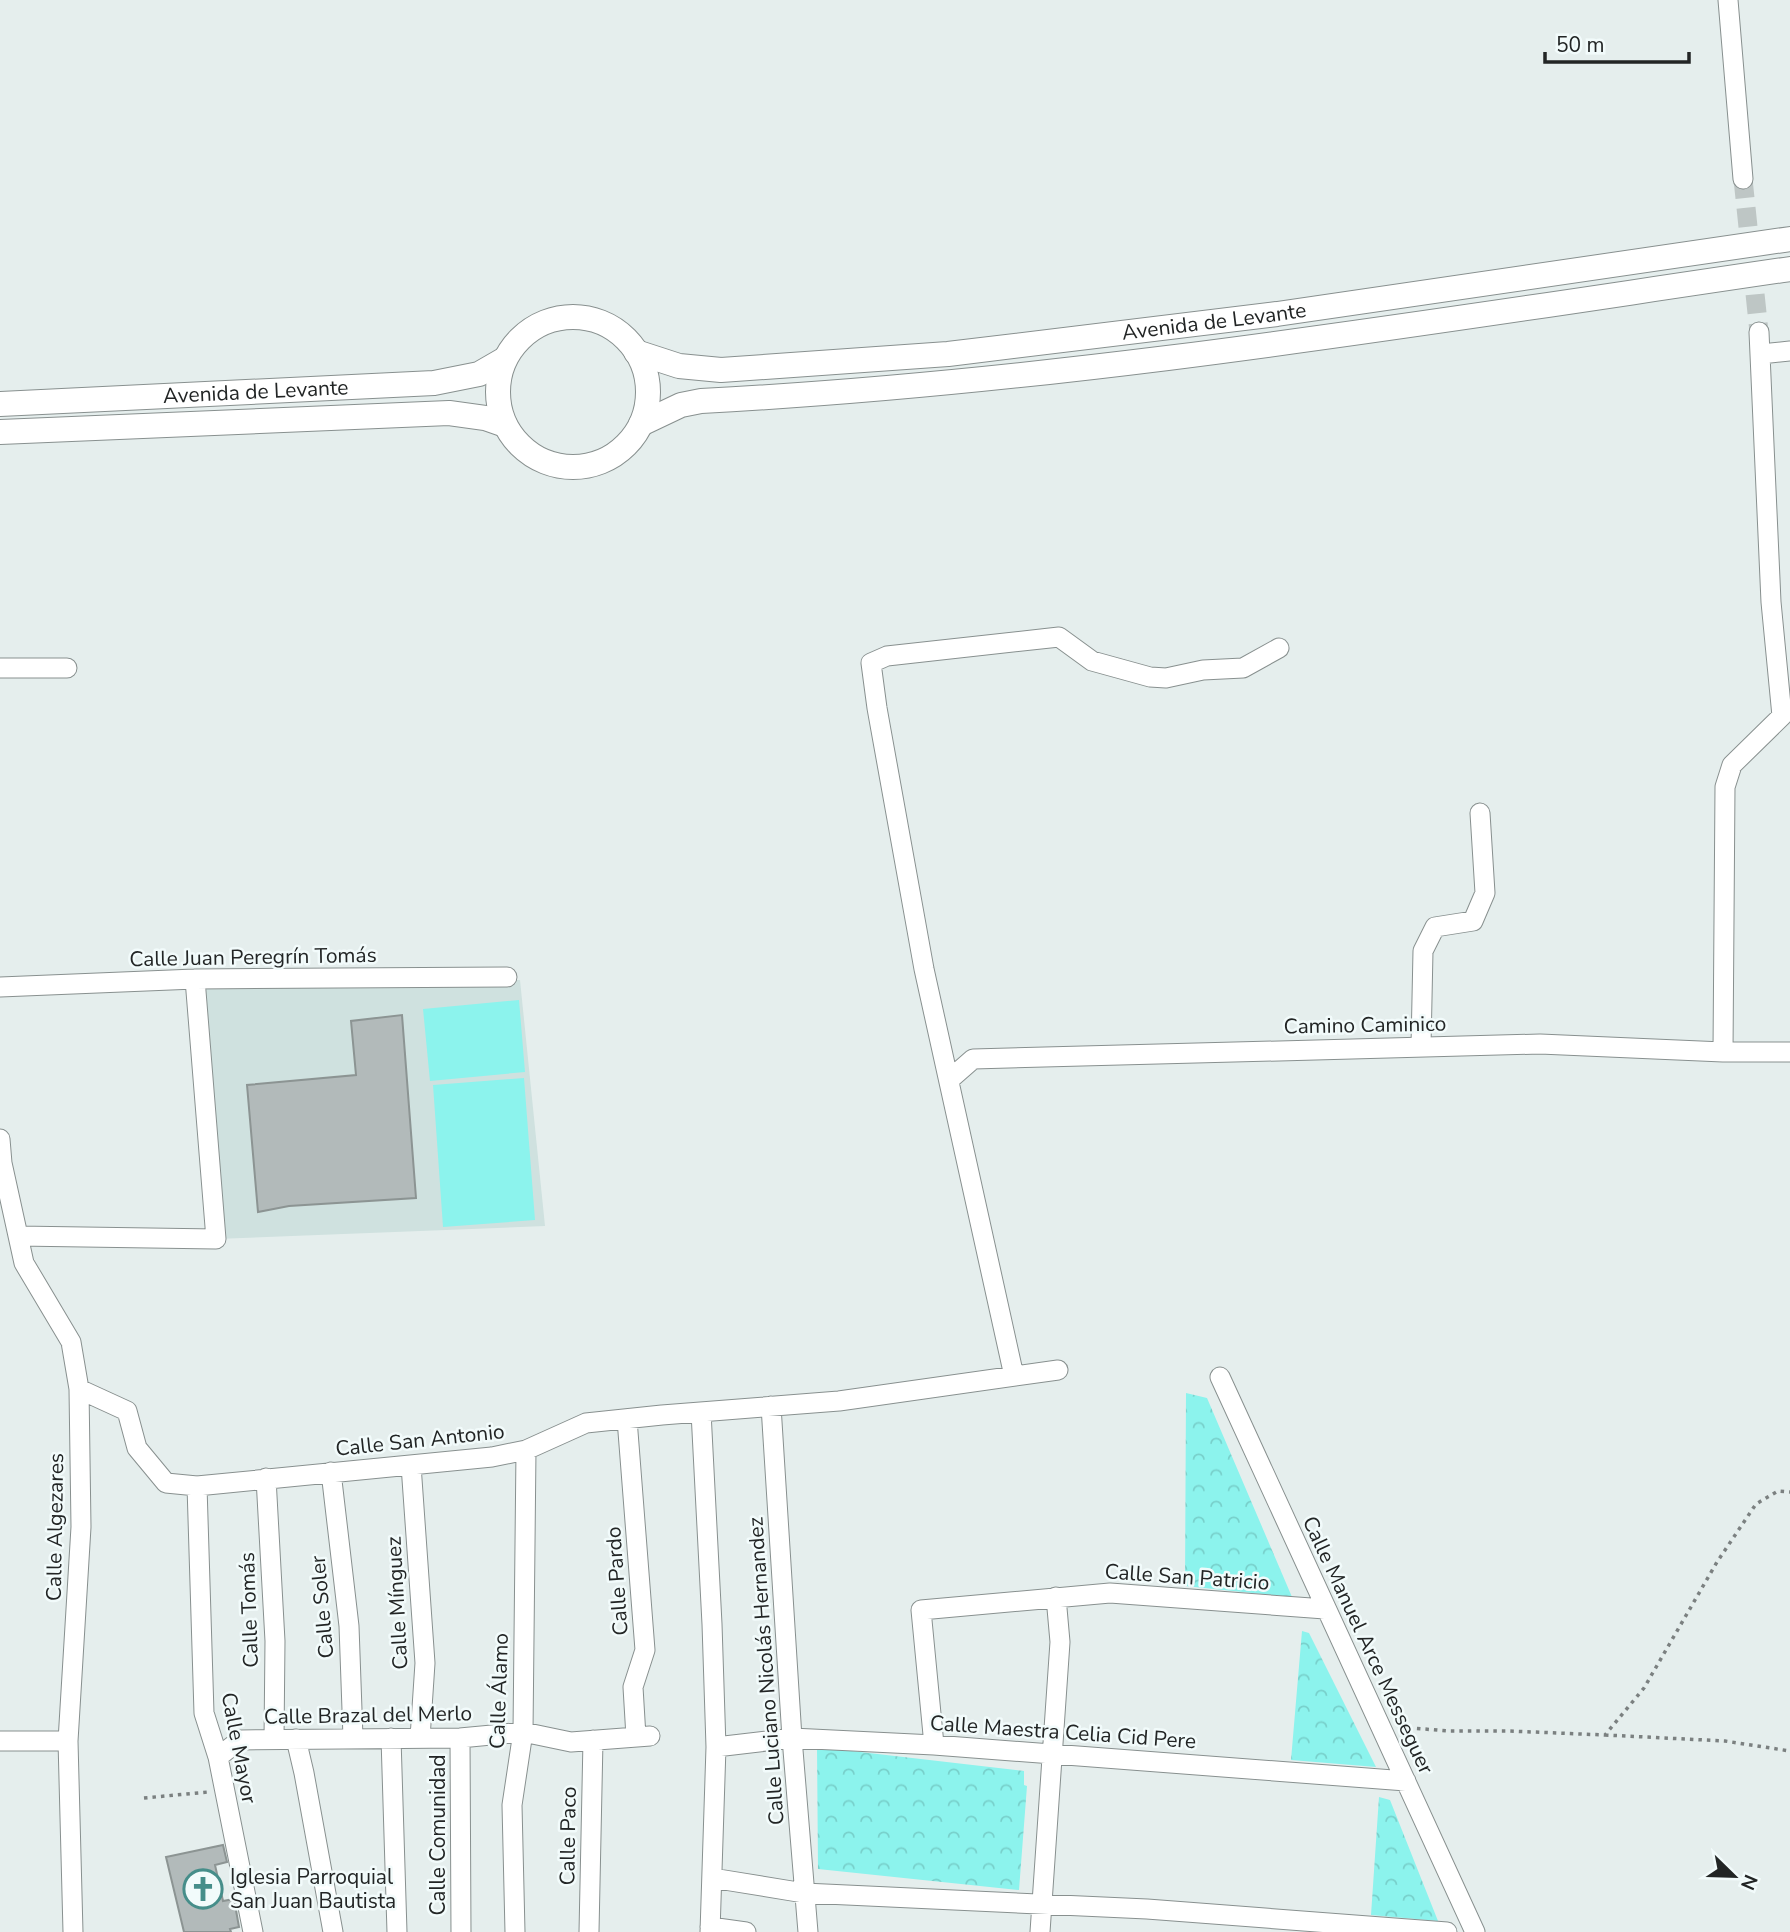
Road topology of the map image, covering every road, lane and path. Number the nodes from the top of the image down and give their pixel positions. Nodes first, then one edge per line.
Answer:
1 (1728, 0) edge
2 (1743, 179) tunnel mouth
3 (1790, 239) edge
4 (1790, 269) edge
5 (1759, 332) tunnel mouth
6 (1790, 351) edge
7 (636, 352) junction
8 (1761, 354) junction
9 (505, 359) junction
10 (0, 404) edge
11 (641, 424) junction
12 (505, 425) junction
13 (0, 432) edge
14 (1279, 648) dead end
15 (0, 668) edge
16 (68, 668) dead end
17 (1480, 813) dead end
18 (507, 977) dead end
19 (195, 979) junction
20 (0, 987) edge
21 (1421, 1046) junction
22 (1723, 1052) junction
23 (1790, 1052) edge
24 (949, 1080) junction
25 (0, 1139) edge
26 (18, 1236) junction
27 (1058, 1370) dead end
28 (1014, 1376) junction
29 (1220, 1377) dead end
30 (79, 1390) junction
31 (771, 1406) junction
32 (701, 1412) junction
33 (627, 1419) junction
34 (526, 1450) junction
35 (411, 1465) junction
36 (331, 1472) junction
37 (266, 1478) junction
38 (197, 1486) junction
39 (1790, 1492) edge
40 (1056, 1597) junction
41 (1325, 1609) junction
42 (1379, 1724) junction
43 (523, 1732) junction
44 (1605, 1735) junction
45 (643, 1737) joint
46 (354, 1738) junction
47 (391, 1738) junction
48 (420, 1738) junction
49 (460, 1738) junction
50 (792, 1738) junction
51 (274, 1739) junction
52 (296, 1739) junction
53 (593, 1740) junction
54 (0, 1741) edge
55 (68, 1741) junction
56 (934, 1745) junction
57 (716, 1747) junction
58 (1790, 1751) edge
59 (1053, 1754) junction
60 (218, 1757) junction
61 (1406, 1781) junction
62 (224, 1790) junction
63 (144, 1798) dead end
64 (712, 1878) junction
65 (804, 1893) junction
66 (1041, 1904) junction
67 (710, 1930) edge
68 (73, 1932) edge
69 (253, 1932) edge
70 (333, 1932) edge
71 (397, 1932) edge
72 (461, 1932) edge
73 (515, 1932) edge
74 (589, 1932) edge
75 (746, 1932) edge
76 (808, 1932) edge
77 (1040, 1932) edge
78 (1447, 1932) edge
79 (1475, 1932) edge

1 - 2 street
3 - 7 main road, Avenida de Levante
4 - 11 main road, Avenida de Levante
5 - 8 street
6 - 8 street
7 - 9 main road
7 - 11 main road
8 - 22 street
9 - 10 main road, Avenida de Levante
9 - 12 main road
11 - 12 main road
12 - 13 main road, Avenida de Levante
14 - 24 street
15 - 16 street
17 - 21 street
18 - 19 street, Calle Juan Peregrín Tomás
19 - 20 street, Calle Juan Peregrín Tomás
19 - 26 street
21 - 22 street, Camino Caminico
21 - 24 street, Camino Caminico
22 - 23 street, Camino Caminico
24 - 28 street
25 - 26 street, Calle Algezares
26 - 30 street, Calle Algezares
27 - 28 street, Calle San Antonio
28 - 31 street, Calle San Antonio
29 - 41 street, Calle Manuel Arce Messeguer
30 - 38 street, Calle San Antonio
30 - 55 street, Calle Algezares
31 - 32 street, Calle San Antonio
31 - 50 street, Calle Luciano Nicolás Hernandez
32 - 33 street, Calle San Antonio
32 - 57 street
33 - 34 street, Calle San Antonio
33 - 45 street, Calle Pardo
34 - 35 street, Calle San Antonio
34 - 43 street, Calle Álamo
35 - 36 street, Calle San Antonio
35 - 48 street, Calle Mínguez
36 - 37 street, Calle San Antonio
36 - 46 street, Calle Soler
37 - 38 street, Calle San Antonio
37 - 51 street, Calle Tomás
38 - 60 street, Calle Mayor
39 - 44 path
40 - 41 street, Calle San Patricio
40 - 56 street, Calle San Patricio
40 - 59 street
41 - 42 street, Calle Manuel Arce Messeguer
42 - 44 path
42 - 61 street, Calle Manuel Arce Messeguer
43 - 49 street, Calle Brazal del Merlo
43 - 53 street, Calle Brazal del Merlo
43 - 73 street, Calle Álamo
44 - 58 path
45 - 53 street, Calle Brazal del Merlo
46 - 47 street, Calle Brazal del Merlo
46 - 52 street, Calle Brazal del Merlo
47 - 48 street, Calle Brazal del Merlo
47 - 71 street
48 - 49 street, Calle Brazal del Merlo
49 - 72 street, Calle Comunidad
50 - 56 street, Calle Maestra Celia Cid Pere
50 - 57 street, Calle Maestra Celia Cid Pere
50 - 65 street, Calle Luciano Nicolás Hernandez
51 - 52 street, Calle Brazal del Merlo
51 - 60 street, Calle Brazal del Merlo
52 - 70 street
53 - 74 street, Calle Paco
54 - 55 street
55 - 68 street, Calle Algezares
56 - 59 street, Calle Maestra Celia Cid Pere
57 - 64 street
59 - 61 street, Calle Maestra Celia Cid Pere
59 - 66 street
60 - 62 street, Calle Mayor
61 - 79 street, Calle Manuel Arce Messeguer
62 - 63 path
62 - 69 street, Calle Mayor
64 - 65 street
64 - 67 street
65 - 66 street
65 - 76 street, Calle Luciano Nicolás Hernandez
66 - 77 street
66 - 78 street
67 - 75 street

